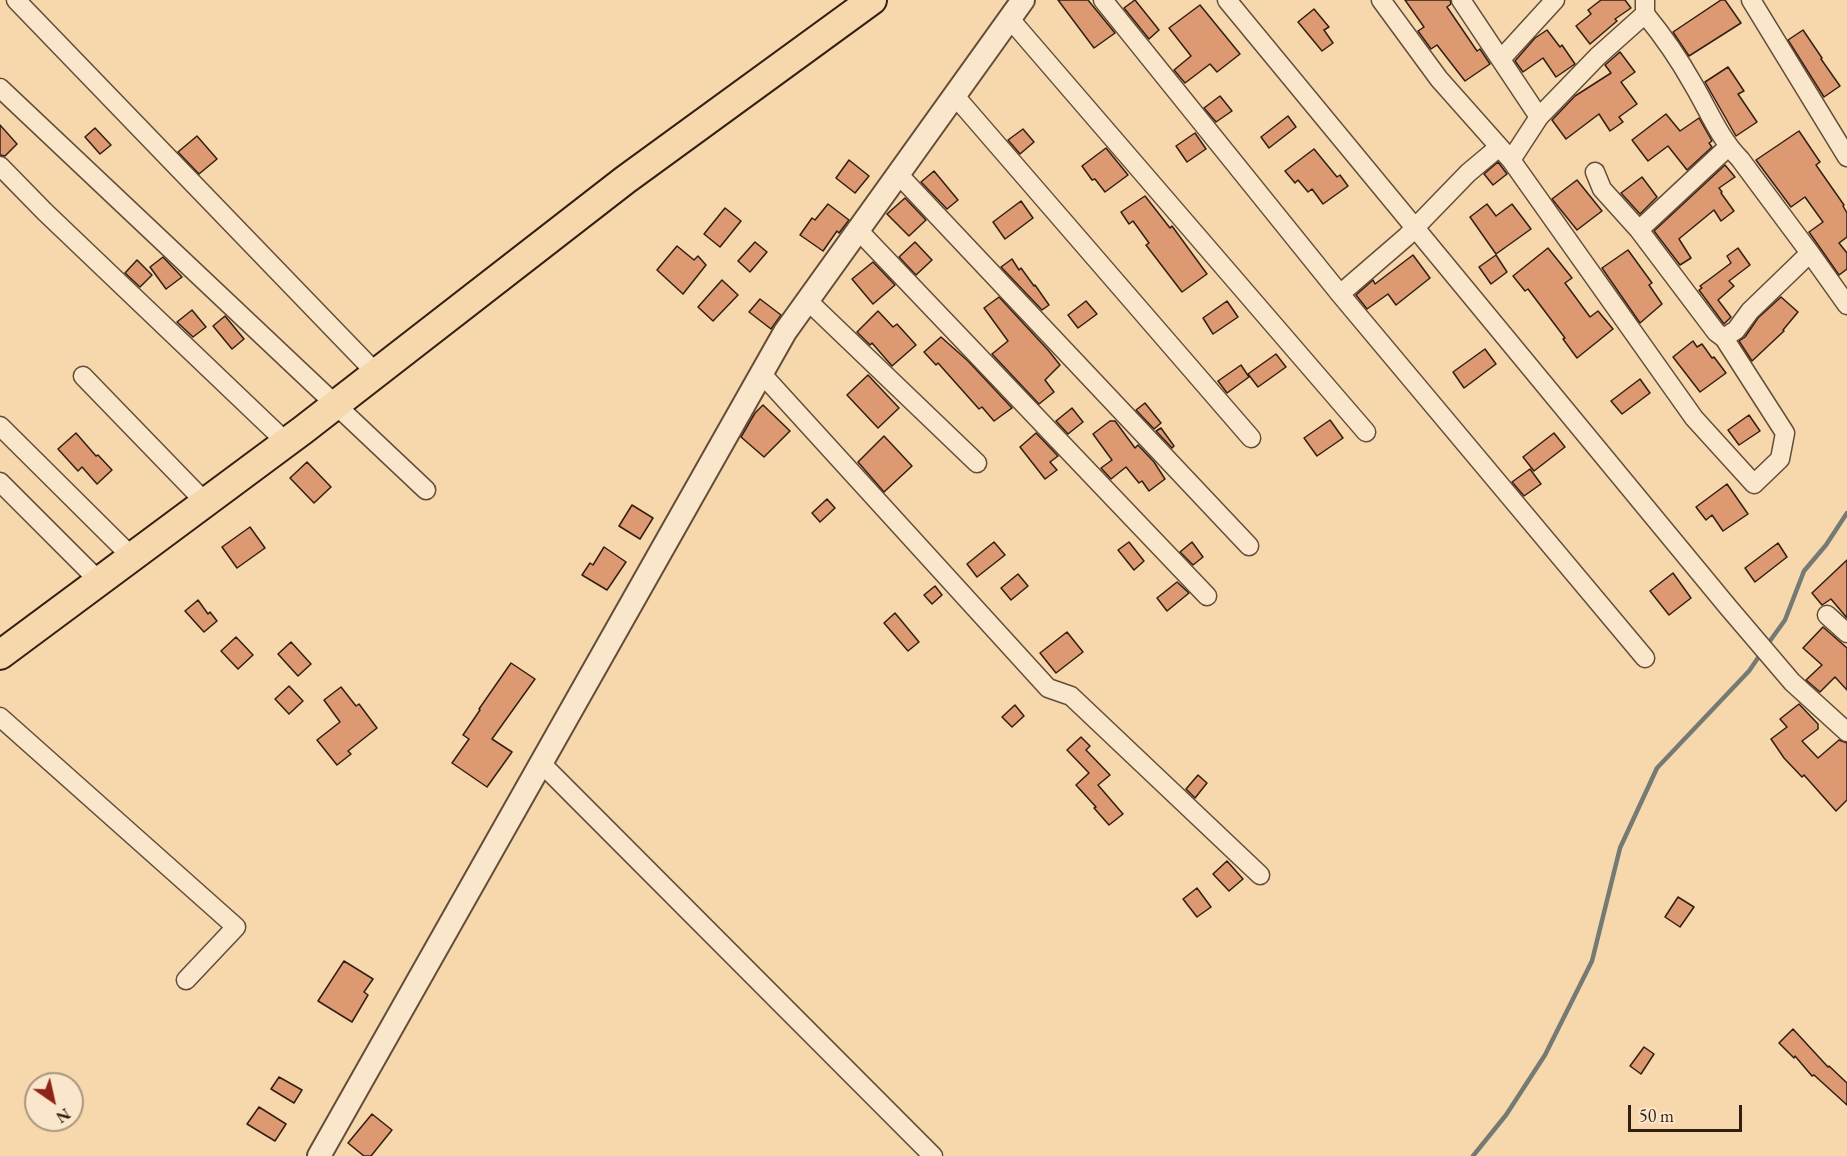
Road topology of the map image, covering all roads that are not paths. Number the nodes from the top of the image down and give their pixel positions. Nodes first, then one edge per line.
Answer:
1 (16, 0) edge
2 (872, 0) edge
3 (1023, 0) edge
4 (1103, 0) edge
5 (1227, 0) edge
6 (1381, 0) edge
7 (1461, 0) edge
8 (1555, 0) edge
9 (1751, 0) edge
10 (1645, 7) edge
11 (1010, 19) junction
12 (1501, 59) junction
13 (0, 88) edge
14 (955, 96) junction
15 (1539, 117) junction
16 (1728, 147) junction
17 (1505, 153) junction
18 (1847, 157) edge
19 (0, 166) edge
20 (1595, 172) dead end
21 (898, 174) junction
22 (1415, 227) junction
23 (858, 230) junction
24 (1639, 230) junction
25 (1810, 253) junction
26 (1340, 294) junction
27 (807, 300) junction
28 (1847, 305) edge
29 (1724, 338) junction
30 (376, 373) junction
31 (761, 373) junction
32 (83, 376) dead end
33 (336, 404) junction
34 (0, 426) edge
35 (1366, 432) dead end
36 (1251, 438) dead end
37 (286, 442) junction
38 (977, 463) dead end
39 (0, 482) edge
40 (426, 490) dead end
41 (205, 502) junction
42 (1249, 546) dead end
43 (132, 557) junction
44 (99, 581) junction
45 (1207, 596) dead end
46 (1827, 615) dead end
47 (1847, 633) edge
48 (0, 655) edge
49 (1644, 658) dead end
50 (0, 717) edge
51 (1847, 732) edge
52 (541, 763) junction
53 (1260, 875) dead end
54 (186, 980) dead end
55 (319, 1156) edge
56 (933, 1156) edge

1 - 30 street
2 - 30 main road
3 - 11 street
4 - 26 street
5 - 22 street
6 - 17 street
7 - 12 street
8 - 12 street
9 - 18 street
10 - 15 street
10 - 16 street
11 - 14 street
11 - 35 street
12 - 15 street
13 - 33 street
14 - 21 street
14 - 36 street
15 - 17 street
16 - 24 street
16 - 25 street
17 - 22 street
17 - 29 street
19 - 37 street
20 - 24 street
21 - 23 street
21 - 42 street
22 - 26 street
22 - 51 street
23 - 27 street
23 - 45 street
24 - 29 street
25 - 28 street
25 - 29 street
26 - 49 street
27 - 31 street
27 - 38 street
30 - 33 main road
31 - 52 street
31 - 53 street
32 - 41 street
33 - 37 main road
33 - 40 street
34 - 43 street
37 - 41 main road
39 - 44 street
41 - 43 main road
43 - 44 main road
44 - 48 main road
46 - 47 street
50 - 54 street
52 - 55 street
52 - 56 street

